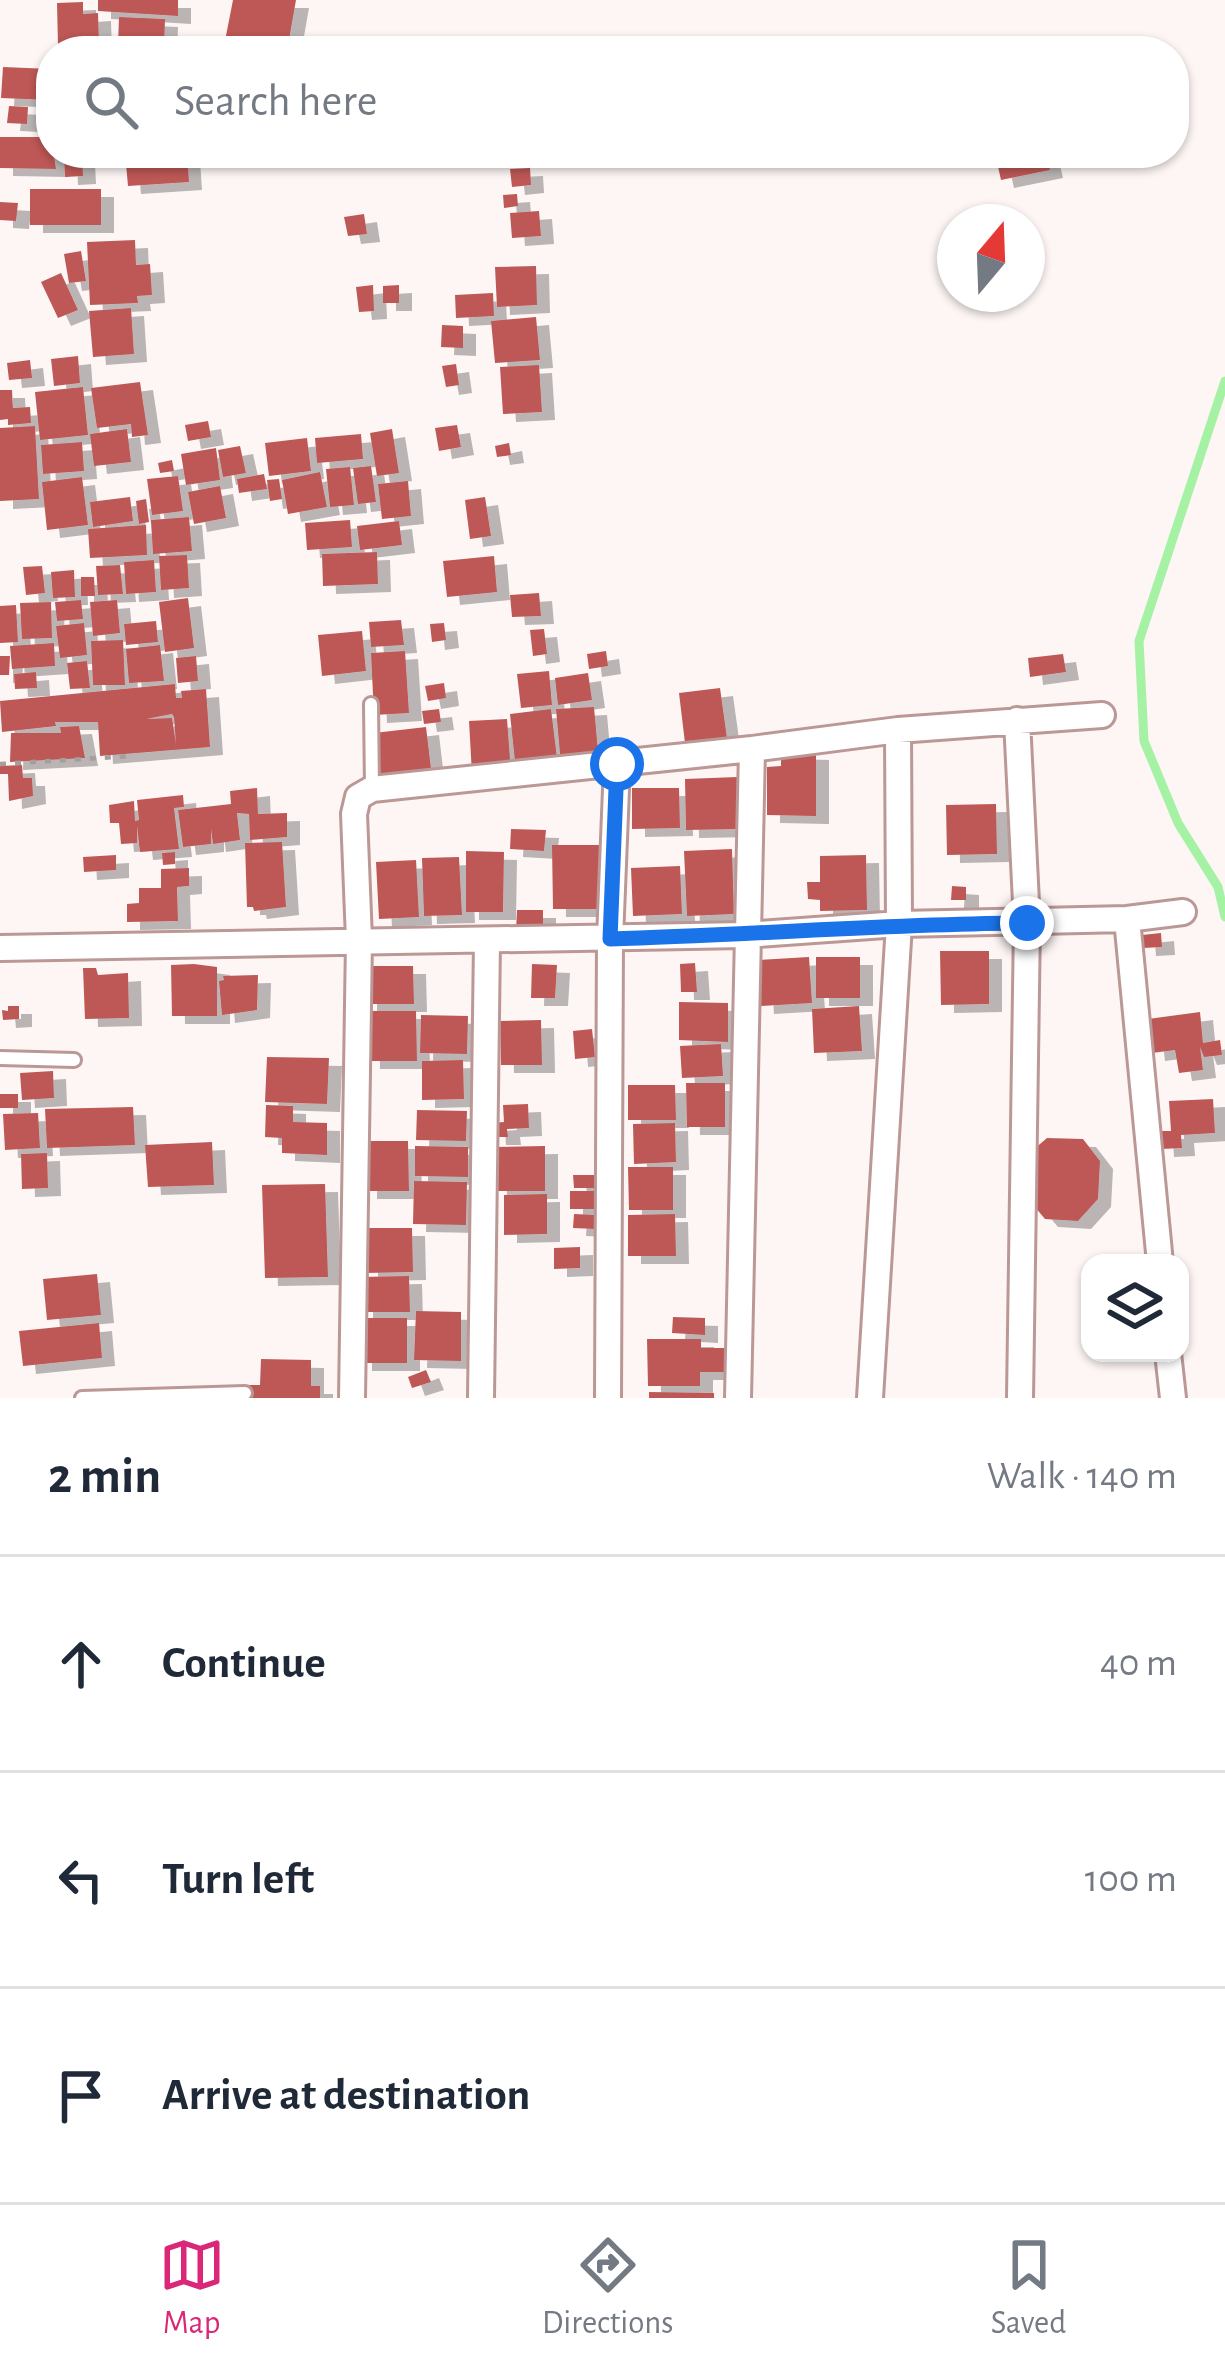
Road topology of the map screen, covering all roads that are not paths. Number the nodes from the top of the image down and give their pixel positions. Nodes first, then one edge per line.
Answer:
1 (370, 704) dead end
2 (1102, 715) dead end
3 (1017, 720) junction
4 (898, 730) junction
5 (752, 749) junction
6 (617, 764) junction
7 (372, 789) junction
8 (1183, 912) dead end
9 (1127, 919) junction
10 (1027, 923) junction
11 (899, 924) junction
12 (745, 935) junction
13 (610, 939) junction
14 (359, 940) junction
15 (487, 941) junction
16 (0, 948) edge
17 (0, 1058) edge
18 (74, 1060) dead end
19 (1159, 1254) edge
20 (1169, 1362) edge
21 (245, 1393) dead end
22 (82, 1398) edge
23 (352, 1398) edge
24 (481, 1398) edge
25 (608, 1398) edge
26 (738, 1398) edge
27 (870, 1398) edge
28 (1020, 1398) edge
29 (1173, 1398) edge

1 - 7 lane
2 - 3 street
3 - 4 street
3 - 10 street
4 - 5 street
4 - 11 street
5 - 6 street
5 - 12 street
6 - 7 street
6 - 13 street
7 - 14 street
8 - 9 street
9 - 10 street
9 - 19 street
10 - 11 street
10 - 28 street
11 - 12 street
11 - 27 street
12 - 13 street
12 - 26 street
13 - 15 street
13 - 25 street
14 - 15 street
14 - 16 street
14 - 23 street
15 - 24 street
17 - 18 lane
20 - 29 street
21 - 22 lane

